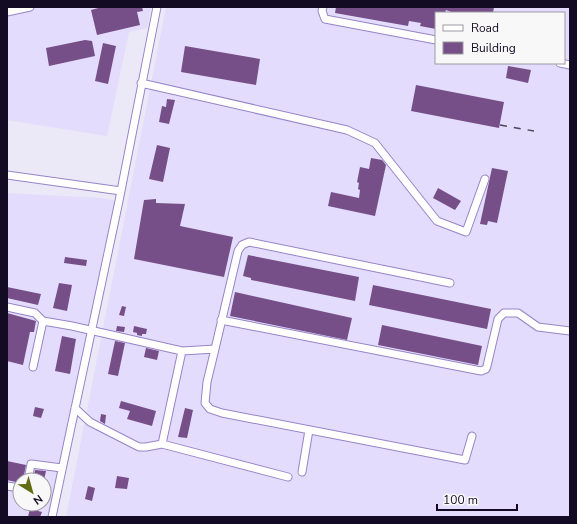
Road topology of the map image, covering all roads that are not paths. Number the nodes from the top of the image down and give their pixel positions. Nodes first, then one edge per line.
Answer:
1 (30, 7) edge
2 (157, 7) edge
3 (323, 7) edge
4 (7, 12) edge
5 (435, 40) edge
6 (141, 83) junction
7 (7, 175) edge
8 (485, 179) dead end
9 (121, 191) junction
10 (450, 284) dead end
11 (7, 307) edge
12 (221, 320) junction
13 (44, 321) junction
14 (92, 330) junction
15 (570, 332) edge
16 (215, 349) junction
17 (182, 351) junction
18 (33, 367) dead end
19 (75, 408) junction
20 (309, 430) junction
21 (472, 436) dead end
22 (162, 444) junction
23 (62, 468) junction
24 (30, 472) edge
25 (302, 472) dead end
26 (288, 477) dead end
27 (52, 517) edge

1 - 4 street
2 - 6 street
3 - 5 street
6 - 8 street
6 - 9 street
7 - 9 street
9 - 14 street
10 - 12 street
11 - 13 street
12 - 15 street
12 - 16 street
13 - 14 street
13 - 18 street
14 - 17 street
14 - 19 street
16 - 17 street
16 - 20 street
17 - 22 street
19 - 22 street
19 - 23 street
20 - 21 street
20 - 25 street
22 - 26 street
23 - 24 street
23 - 27 street

